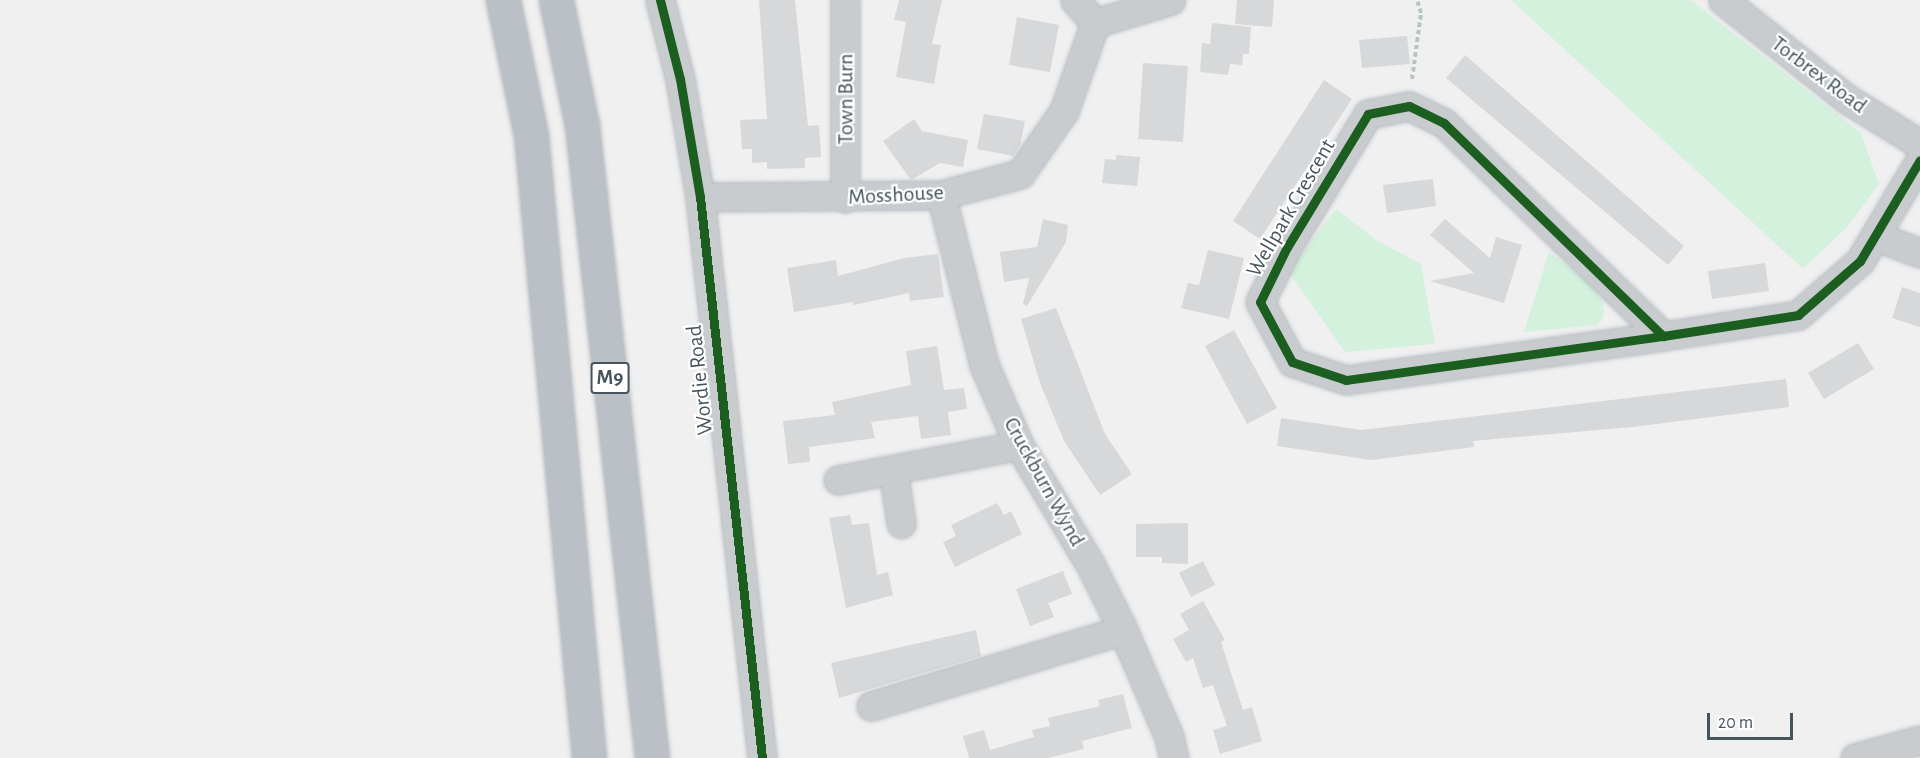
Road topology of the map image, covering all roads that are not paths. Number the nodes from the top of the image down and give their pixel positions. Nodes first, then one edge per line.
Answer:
1 (503, 0) edge
2 (556, 0) edge
3 (660, 0) edge
4 (845, 0) edge
5 (1075, 0) edge
6 (1171, 0) edge
7 (1723, 0) edge
8 (1095, 23) junction
9 (1920, 144) edge
10 (1920, 160) edge
11 (941, 195) junction
12 (700, 196) junction
13 (845, 198) junction
14 (1875, 236) junction
15 (1920, 254) edge
16 (1663, 336) junction
17 (1019, 445) junction
18 (893, 470) junction
19 (838, 480) dead end
20 (901, 523) dead end
21 (1123, 630) junction
22 (871, 706) dead end
23 (1920, 740) edge
24 (589, 758) edge
25 (652, 758) edge
26 (762, 758) edge
27 (1174, 758) edge
28 (1855, 758) edge

1 - 24 highway
2 - 25 highway, M9
3 - 12 street, Wordie Road
4 - 13 street, Town Burn
5 - 8 street
6 - 8 street
7 - 9 street, Torbrex Road
8 - 11 street, Mosshouse
10 - 14 street, Wellpark Crescent
11 - 13 street, Mosshouse
11 - 17 street, Cruckburn Wynd
12 - 13 street, Mosshouse
12 - 26 street, Wordie Road
14 - 15 street
14 - 16 street, Wellpark Crescent
16 - 16 street, Wellpark Crescent
17 - 18 street
17 - 21 street, Cruckburn Wynd
18 - 19 street
18 - 20 street
21 - 22 street
21 - 27 street, Cruckburn Wynd
23 - 28 street

